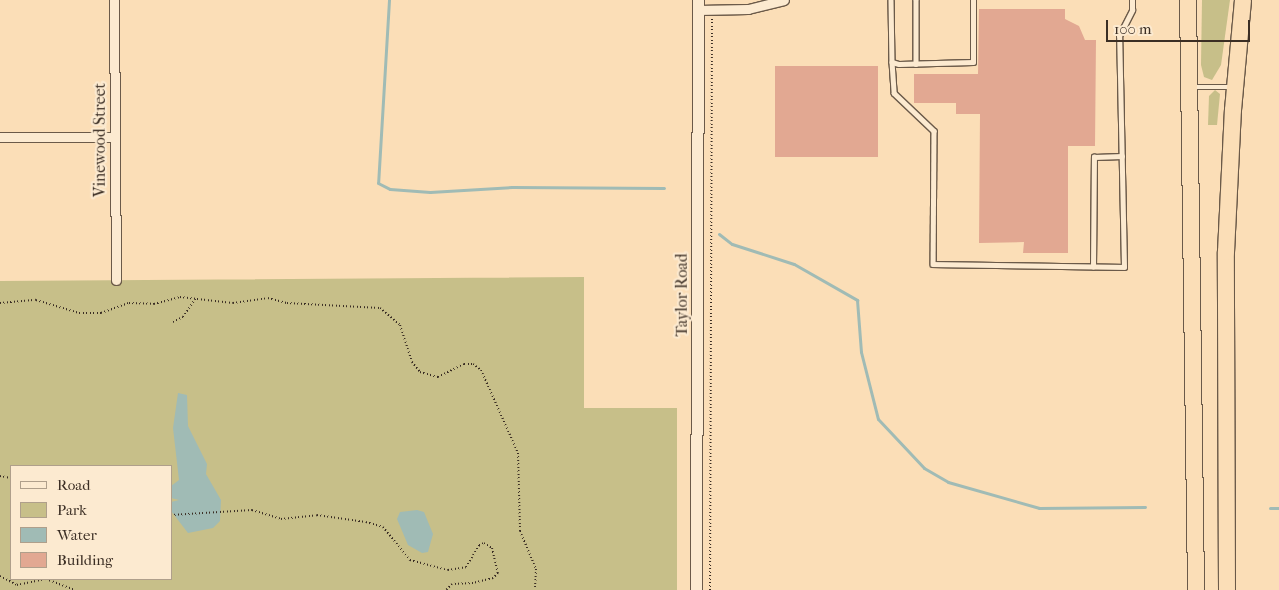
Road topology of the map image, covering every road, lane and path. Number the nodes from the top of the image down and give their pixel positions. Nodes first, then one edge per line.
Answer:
1 (114, 0) edge
2 (784, 0) edge
3 (891, 0) edge
4 (916, 0) edge
5 (972, 0) edge
6 (1132, 0) edge
7 (1188, 0) edge
8 (1243, 0) edge
9 (698, 5) edge
10 (712, 20) dead end
11 (892, 62) junction
12 (916, 64) junction
13 (1189, 87) junction
14 (1235, 87) junction
15 (0, 137) edge
16 (114, 137) junction
17 (1122, 156) junction
18 (1094, 267) junction
19 (116, 280) dead end
20 (196, 298) junction
21 (0, 303) edge
22 (173, 322) dead end
23 (172, 515) edge
24 (0, 576) edge
25 (41, 580) edge
26 (49, 580) edge
27 (74, 590) edge
28 (446, 590) edge
29 (535, 590) edge
30 (696, 590) edge
31 (710, 590) edge
32 (1196, 590) edge
33 (1226, 590) edge

1 - 16 street, Vinewood Street
2 - 9 street
3 - 11 lane
4 - 12 lane
5 - 12 lane
6 - 17 lane
7 - 13 highway
8 - 14 highway
9 - 30 street, Taylor Road
10 - 31 path
11 - 12 lane
11 - 18 lane
13 - 14 lane
13 - 32 highway
14 - 33 highway
15 - 16 street
16 - 19 street, Vinewood Street
17 - 18 lane
17 - 18 lane
20 - 21 path
20 - 22 path
20 - 29 path
23 - 28 path
24 - 25 path
26 - 27 path

